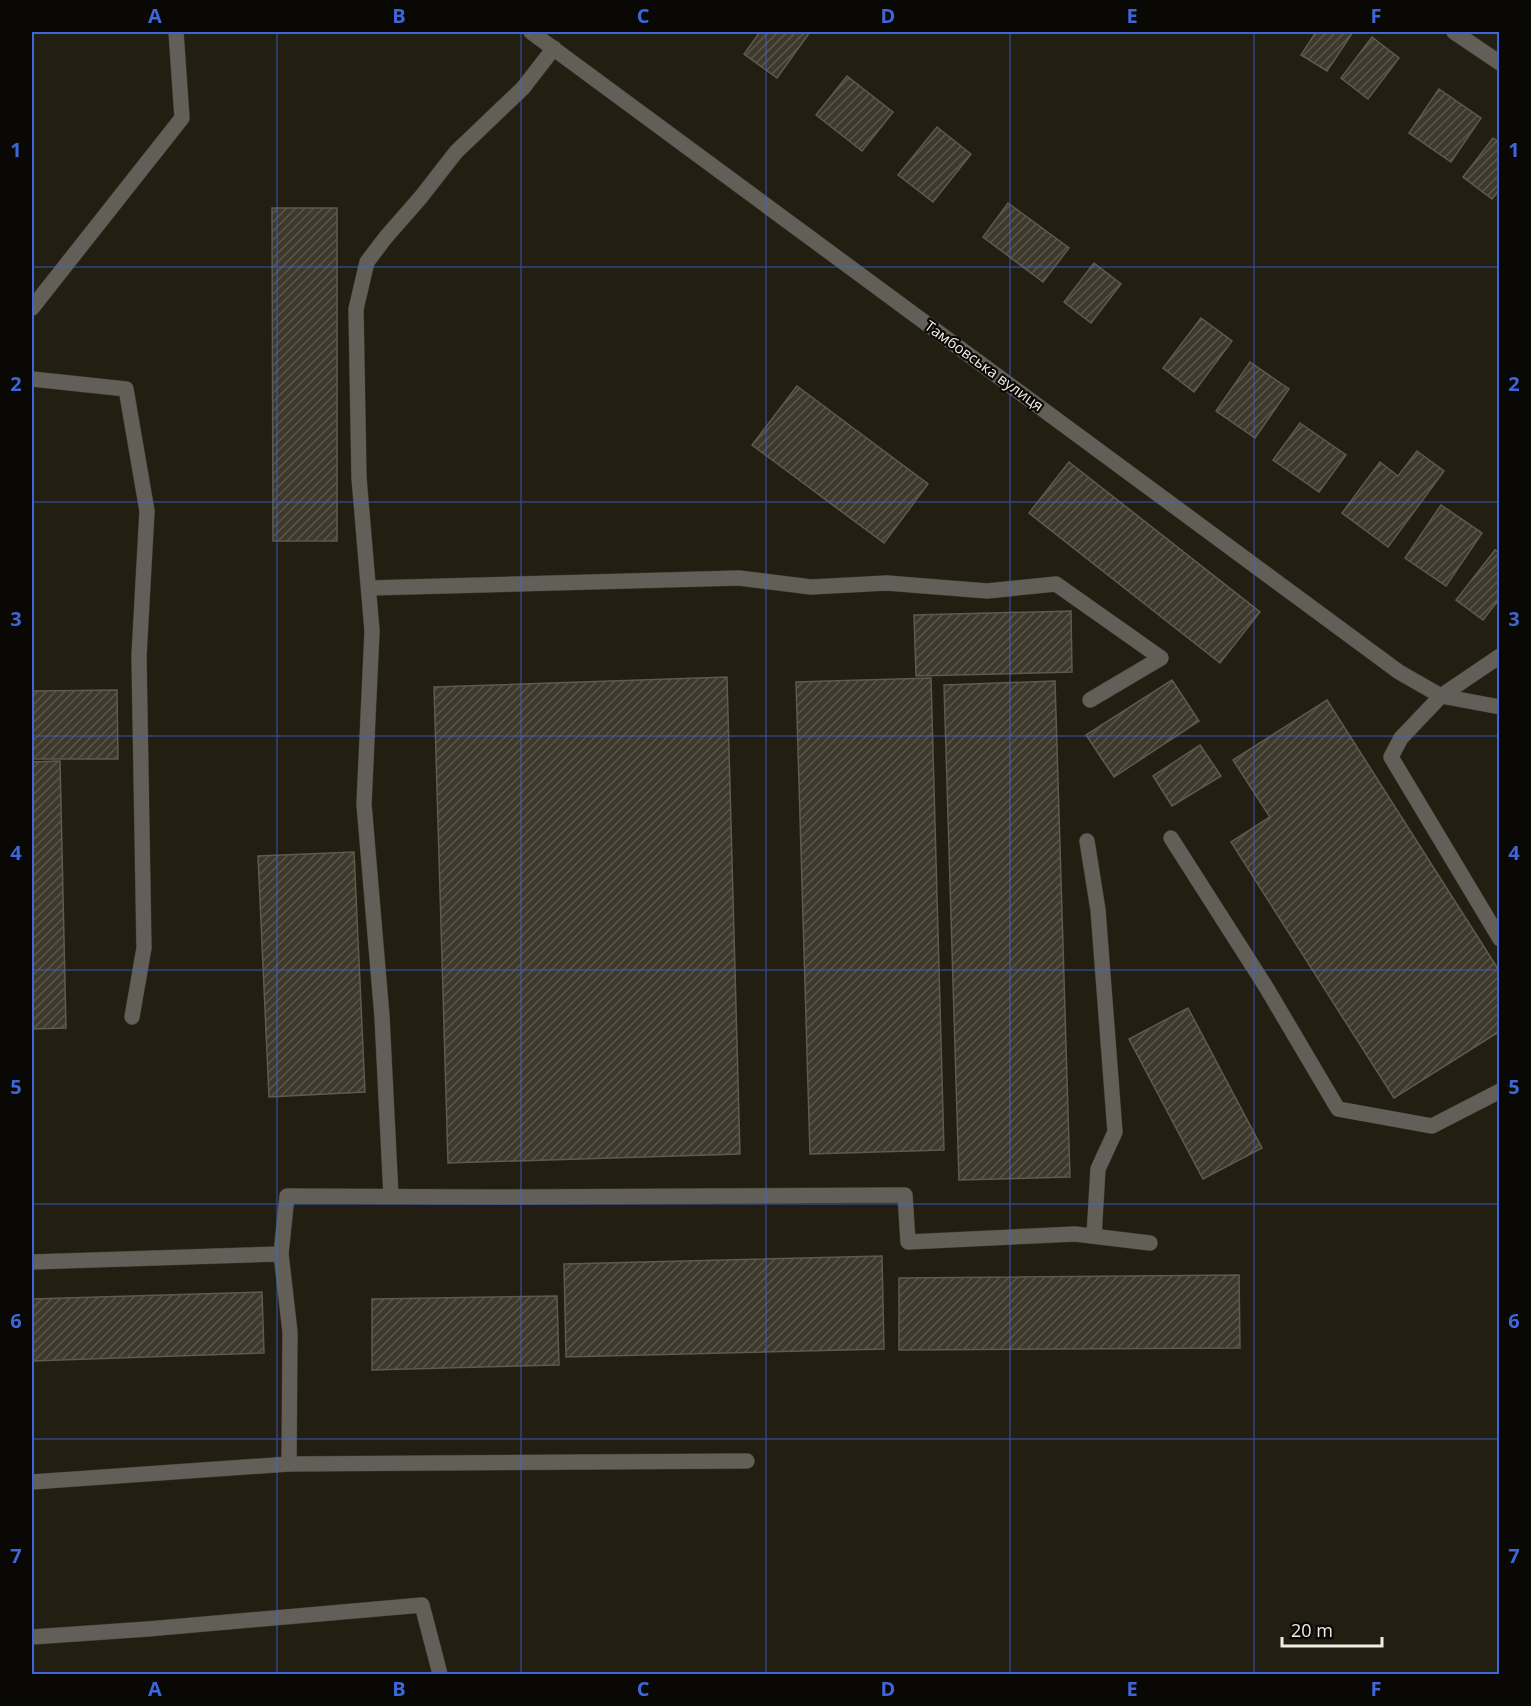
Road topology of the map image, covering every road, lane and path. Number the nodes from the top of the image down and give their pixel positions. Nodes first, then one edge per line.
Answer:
1 (176, 32) edge
2 (531, 32) edge
3 (1454, 32) edge
4 (554, 48) junction
5 (1500, 63) edge
6 (32, 308) edge
7 (32, 379) edge
8 (369, 588) junction
9 (1500, 656) edge
10 (1441, 696) junction
11 (1090, 700) dead end
12 (1500, 707) edge
13 (1171, 838) dead end
14 (1087, 841) dead end
15 (1500, 939) edge
16 (132, 1017) dead end
17 (1500, 1091) edge
18 (391, 1196) junction
19 (1094, 1236) junction
20 (1150, 1243) dead end
21 (281, 1254) junction
22 (32, 1262) edge
23 (747, 1461) dead end
24 (290, 1464) junction
25 (32, 1482) edge
26 (32, 1637) edge
27 (440, 1674) edge

1 - 6 street
2 - 4 street, Тамбовська вулиця
3 - 5 street
4 - 8 street
4 - 10 street, Тамбовська вулиця
7 - 16 street
8 - 11 street
8 - 18 street
9 - 10 street
10 - 12 street, Тамбовська вулиця
10 - 15 street
13 - 17 street
14 - 19 street
18 - 19 street
18 - 21 street
19 - 20 street
21 - 22 street
21 - 24 street
23 - 24 street
24 - 25 street
26 - 27 street

